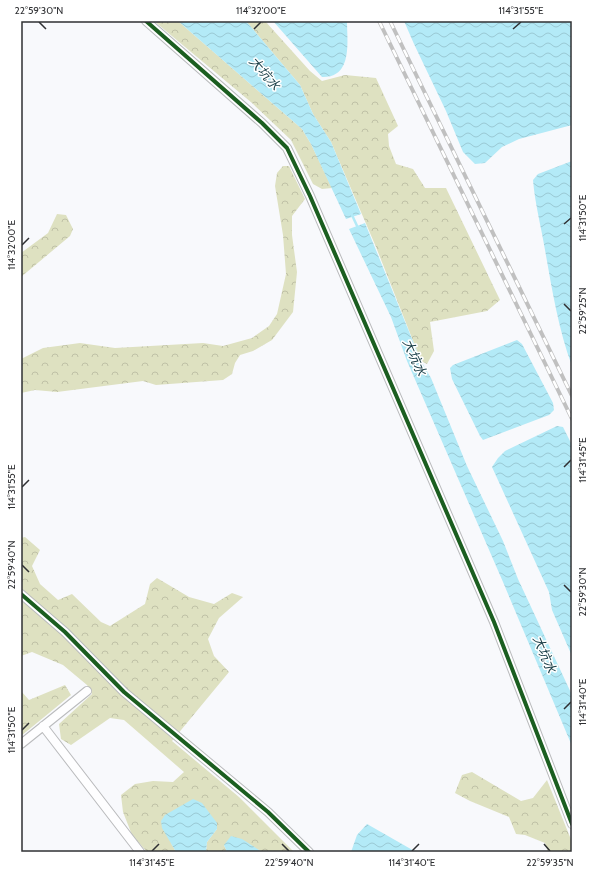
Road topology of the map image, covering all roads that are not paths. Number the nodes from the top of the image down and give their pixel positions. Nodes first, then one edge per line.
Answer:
1 (146, 21) edge
2 (21, 594) edge
3 (87, 691) dead end
4 (43, 726) junction
5 (21, 744) edge
6 (572, 824) edge
7 (140, 852) edge
8 (309, 852) edge

1 - 6 street
2 - 8 street
3 - 4 street
4 - 5 street
4 - 7 street

